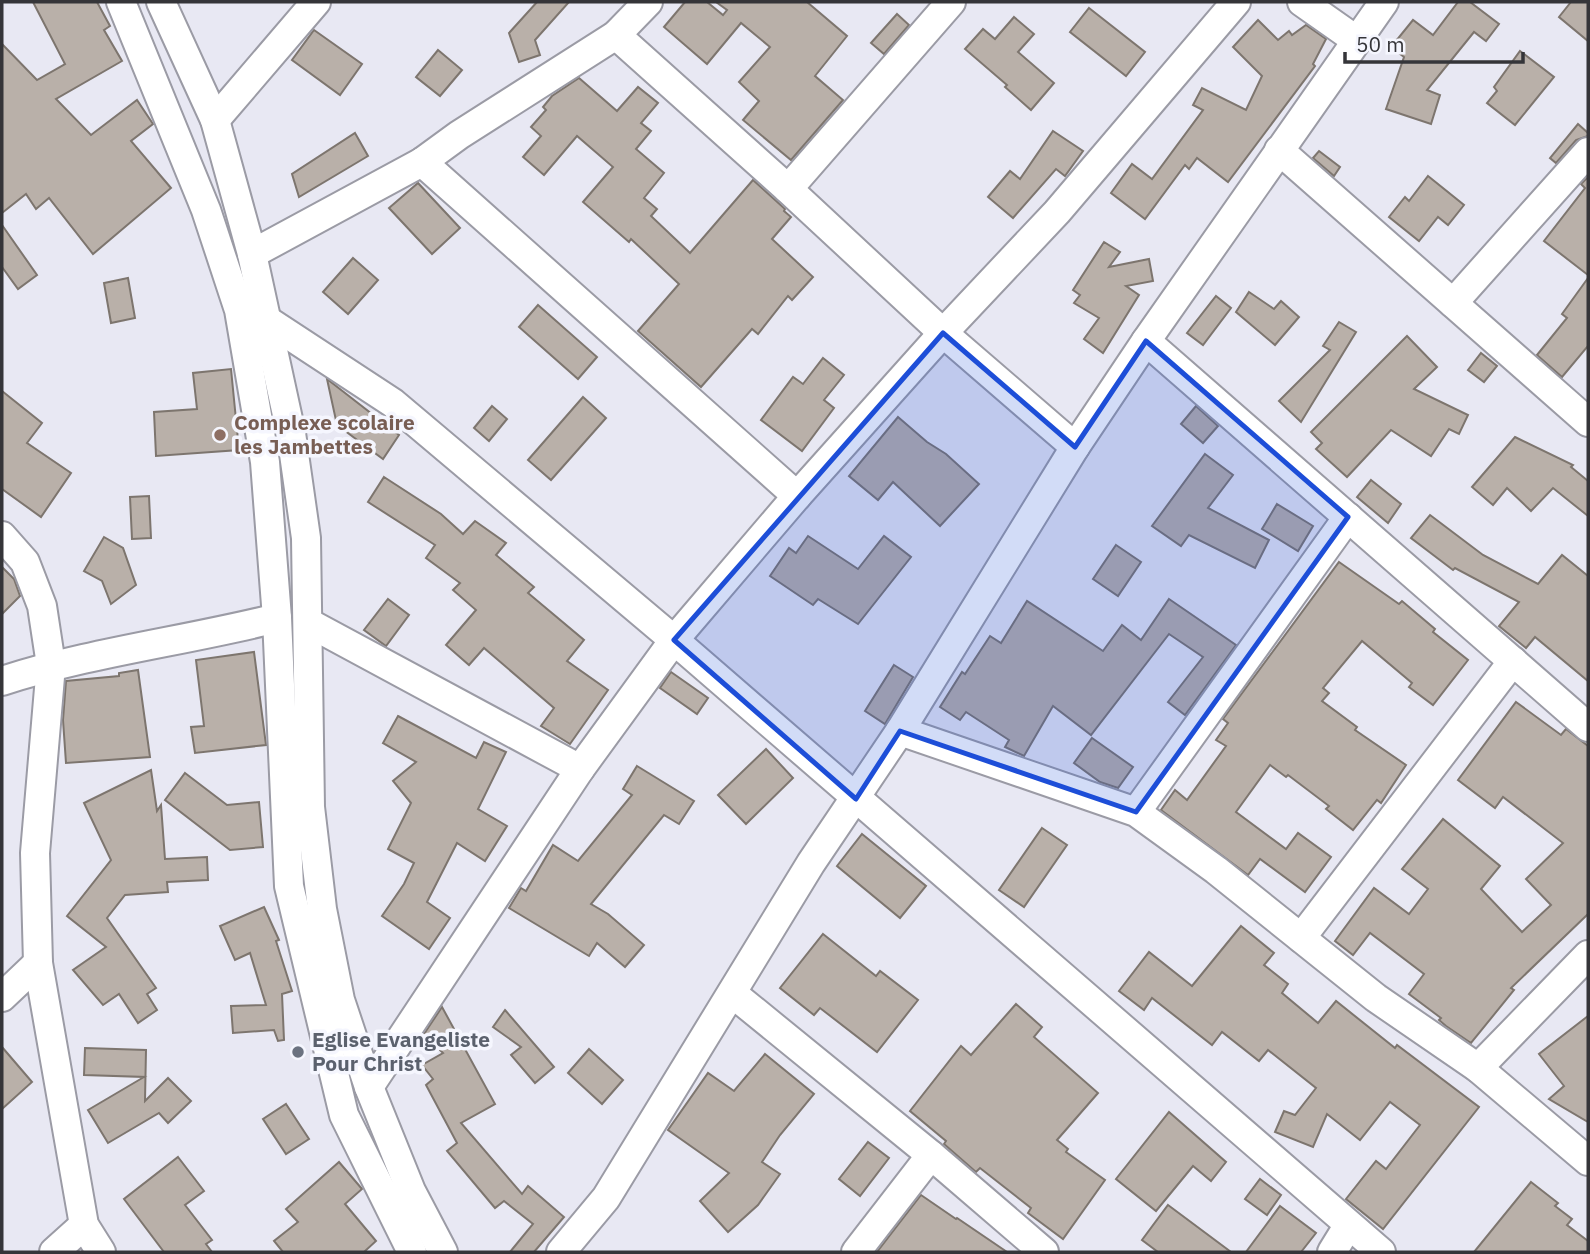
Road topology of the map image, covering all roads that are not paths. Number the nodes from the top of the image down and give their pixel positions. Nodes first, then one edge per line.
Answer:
1 (121, 2) edge
2 (161, 2) edge
3 (316, 2) edge
4 (648, 2) edge
5 (951, 2) edge
6 (1236, 2) edge
7 (1302, 2) edge
8 (1384, 2) edge
9 (616, 35) junction
10 (1356, 40) junction
11 (215, 120) junction
12 (1279, 150) junction
13 (1588, 154) edge
14 (422, 162) junction
15 (788, 189) junction
16 (252, 254) junction
17 (1453, 303) junction
18 (268, 321) junction
19 (943, 333) junction
20 (1146, 341) junction
21 (1588, 422) edge
22 (1075, 447) junction
23 (797, 496) junction
24 (1348, 517) junction
25 (2, 536) edge
26 (278, 618) junction
27 (309, 623) junction
28 (674, 640) junction
29 (1513, 661) junction
30 (51, 665) junction
31 (2, 681) edge
32 (1588, 727) edge
33 (900, 731) junction
34 (580, 769) junction
35 (856, 799) junction
36 (1136, 812) junction
37 (1301, 938) junction
38 (1588, 955) edge
39 (38, 963) junction
40 (732, 993) junction
41 (2, 997) edge
42 (1478, 1068) junction
43 (369, 1087) junction
44 (931, 1155) junction
45 (1588, 1161) edge
46 (84, 1225) junction
47 (1348, 1226) junction
48 (54, 1252) edge
49 (101, 1252) edge
50 (412, 1252) edge
51 (443, 1252) edge
52 (561, 1252) edge
53 (856, 1252) edge
54 (1044, 1252) edge
55 (1332, 1252) edge
56 (1381, 1252) edge

1 - 26 street
2 - 11 street
3 - 11 street
4 - 9 street
5 - 15 street
6 - 19 street
7 - 10 street
8 - 10 street
9 - 14 street
9 - 15 street
10 - 12 street
11 - 16 street
12 - 17 street
12 - 20 street
13 - 17 street
14 - 16 street
14 - 23 street
15 - 19 street
16 - 18 street
17 - 21 street
18 - 27 street
18 - 28 street
19 - 22 street
19 - 23 street
20 - 22 street
20 - 24 street
22 - 33 street
23 - 28 street
24 - 29 street
24 - 36 street
25 - 30 street
26 - 30 street
26 - 50 street
27 - 34 street
27 - 43 street
28 - 34 street
28 - 35 street
29 - 32 street
29 - 37 street
30 - 31 street
30 - 39 street
33 - 35 street
33 - 36 street
34 - 43 street
35 - 40 street
35 - 47 street
36 - 37 street
37 - 42 street
38 - 42 street
39 - 41 street
39 - 46 street
40 - 44 street
40 - 52 street
42 - 45 street
43 - 51 street
44 - 53 street
44 - 54 street
46 - 48 street
46 - 49 street
47 - 55 street
47 - 56 street

